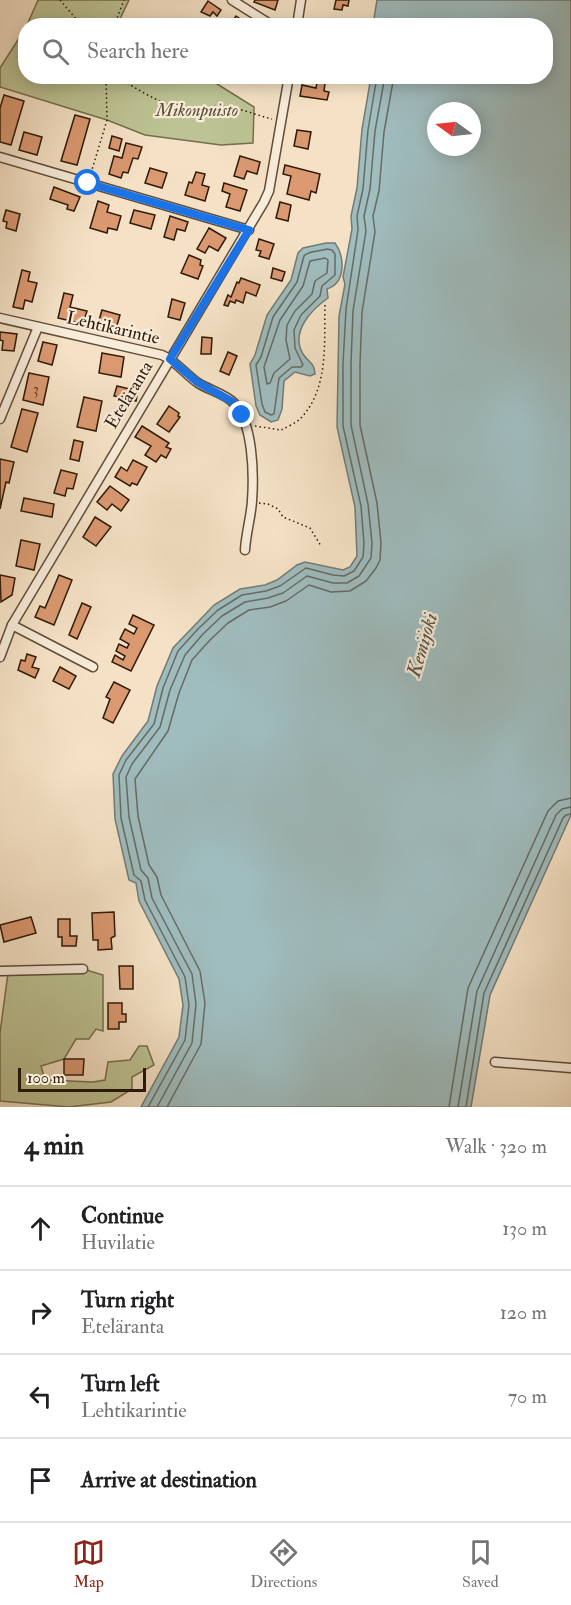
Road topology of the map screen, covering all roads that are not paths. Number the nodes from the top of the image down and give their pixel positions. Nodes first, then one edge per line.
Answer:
1 (232, 0) edge
2 (301, 0) edge
3 (260, 18) edge
4 (298, 18) edge
5 (287, 84) edge
6 (0, 157) edge
7 (249, 230) junction
8 (0, 318) edge
9 (38, 327) junction
10 (170, 359) junction
11 (0, 419) edge
12 (245, 550) dead end
13 (12, 625) junction
14 (0, 657) edge
15 (93, 667) dead end
16 (83, 969) dead end
17 (0, 971) edge
18 (495, 1062) dead end
19 (571, 1068) edge

1 - 3 street
2 - 4 street
5 - 7 street, Eteläranta
6 - 7 street
7 - 10 street, Eteläranta
8 - 9 street, Lehtikarintie
9 - 10 street, Lehtikarintie
9 - 11 street
10 - 12 street, Lehtikarintie
10 - 13 street, Eteläranta
13 - 14 street, Eteläranta
13 - 15 street
16 - 17 street
18 - 19 street

